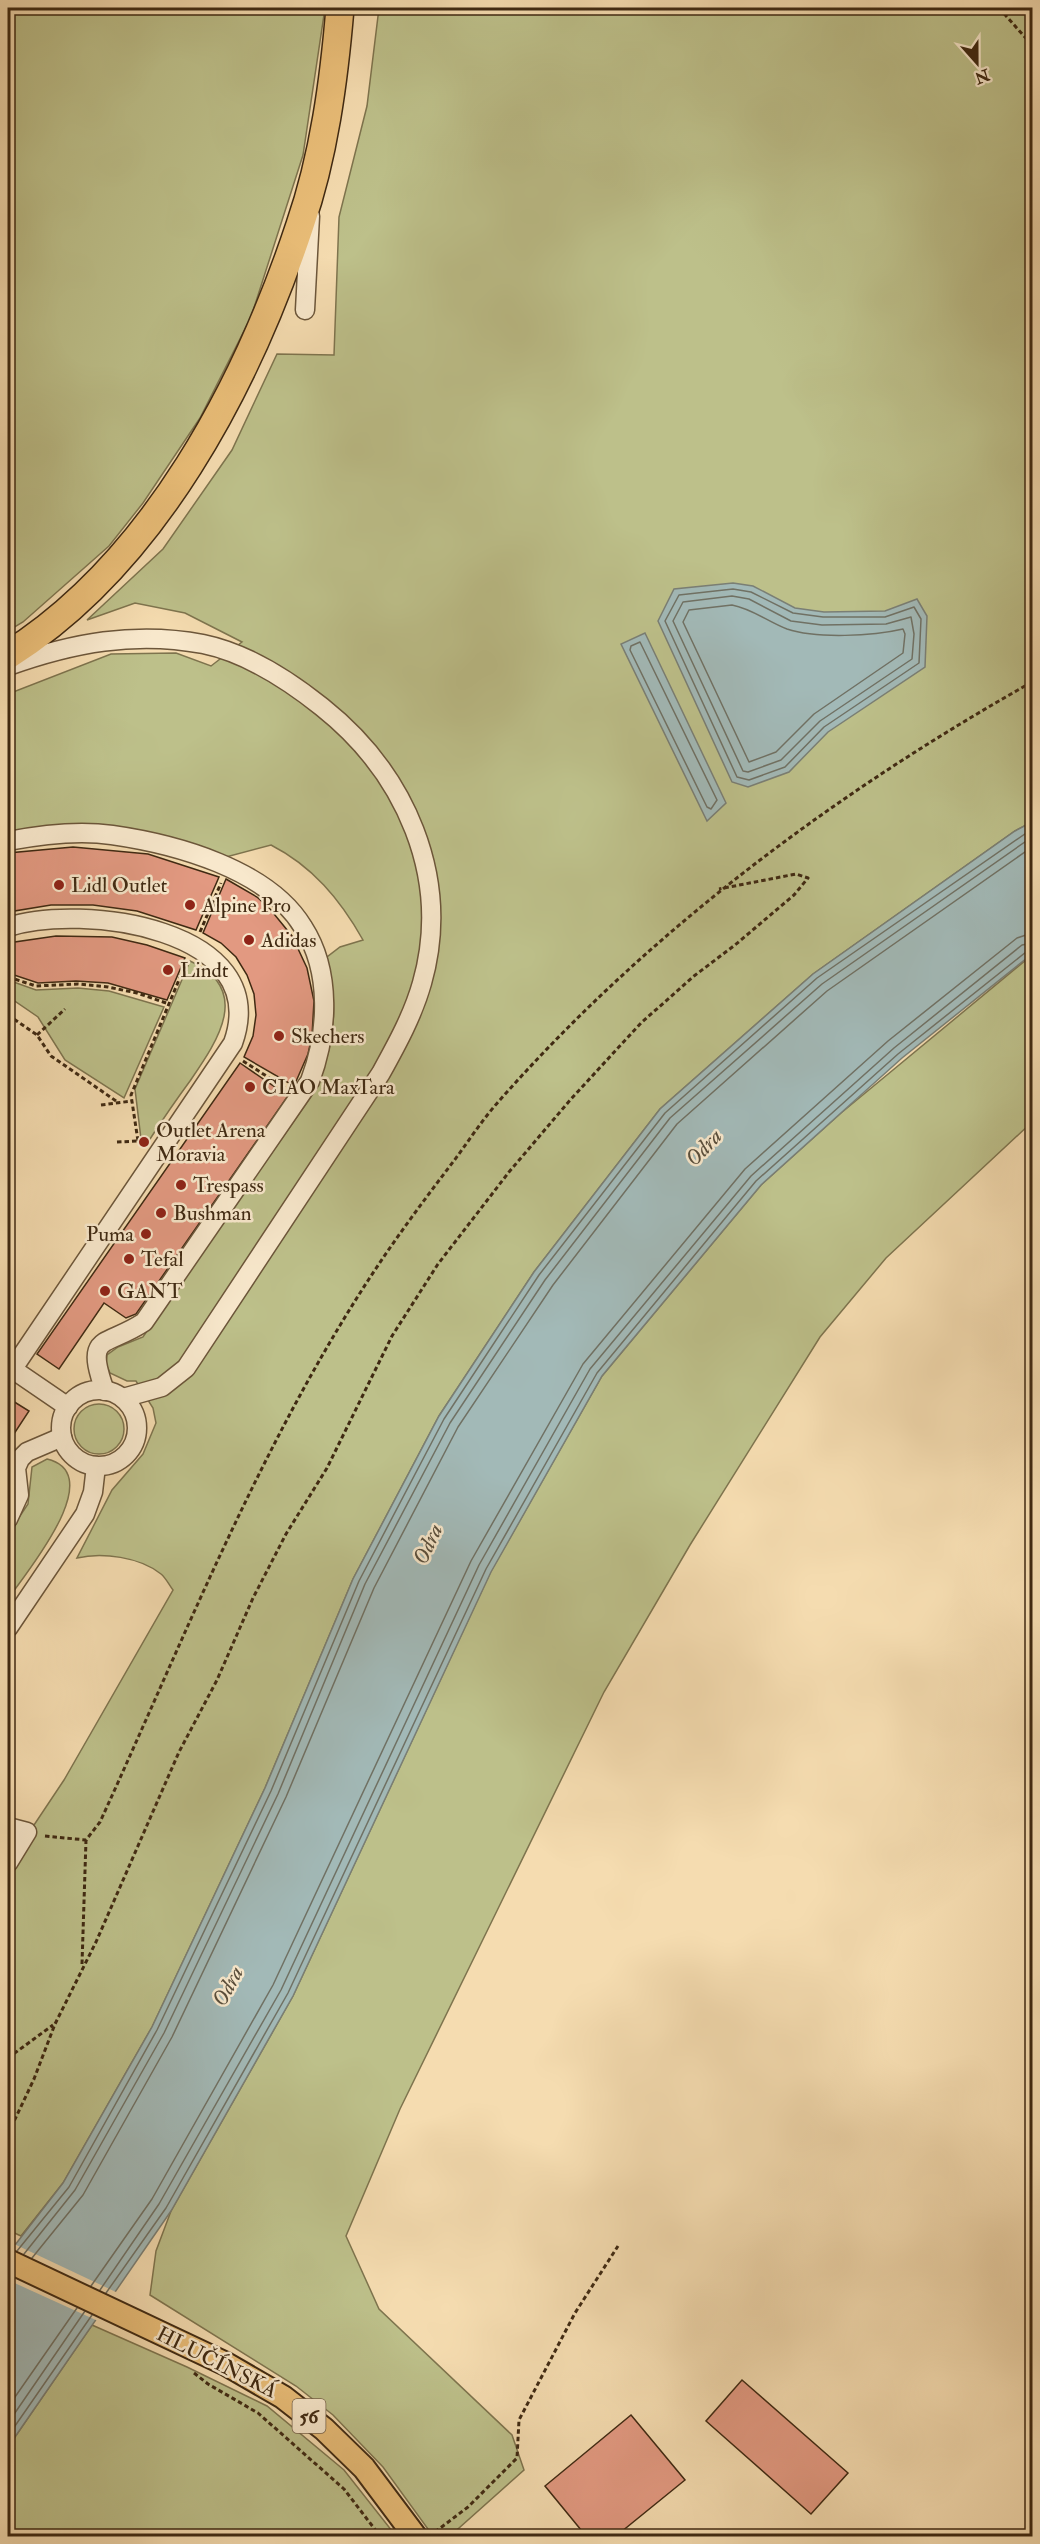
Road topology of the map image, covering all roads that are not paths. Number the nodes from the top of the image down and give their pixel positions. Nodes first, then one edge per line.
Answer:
1 (340, 8) edge
2 (312, 181) junction
3 (305, 310) dead end
4 (8, 655) edge
5 (8, 666) edge
6 (8, 842) edge
7 (8, 927) edge
8 (9, 1371) edge
9 (105, 1390) junction
10 (123, 1398) junction
11 (68, 1407) junction
12 (62, 1437) junction
13 (96, 1466) junction
14 (8, 1519) edge
15 (8, 1628) edge
16 (8, 1827) edge
17 (8, 1863) edge
18 (8, 2261) edge
19 (415, 2536) edge

1 - 2 highway
2 - 3 street
2 - 4 highway
5 - 10 street
6 - 9 street
7 - 8 street
8 - 11 street
9 - 10 street
9 - 11 street
10 - 13 street
11 - 12 street
12 - 13 street
12 - 14 street
13 - 15 street
16 - 17 street
18 - 19 main road, HLUČÍNSKÁ / 56

